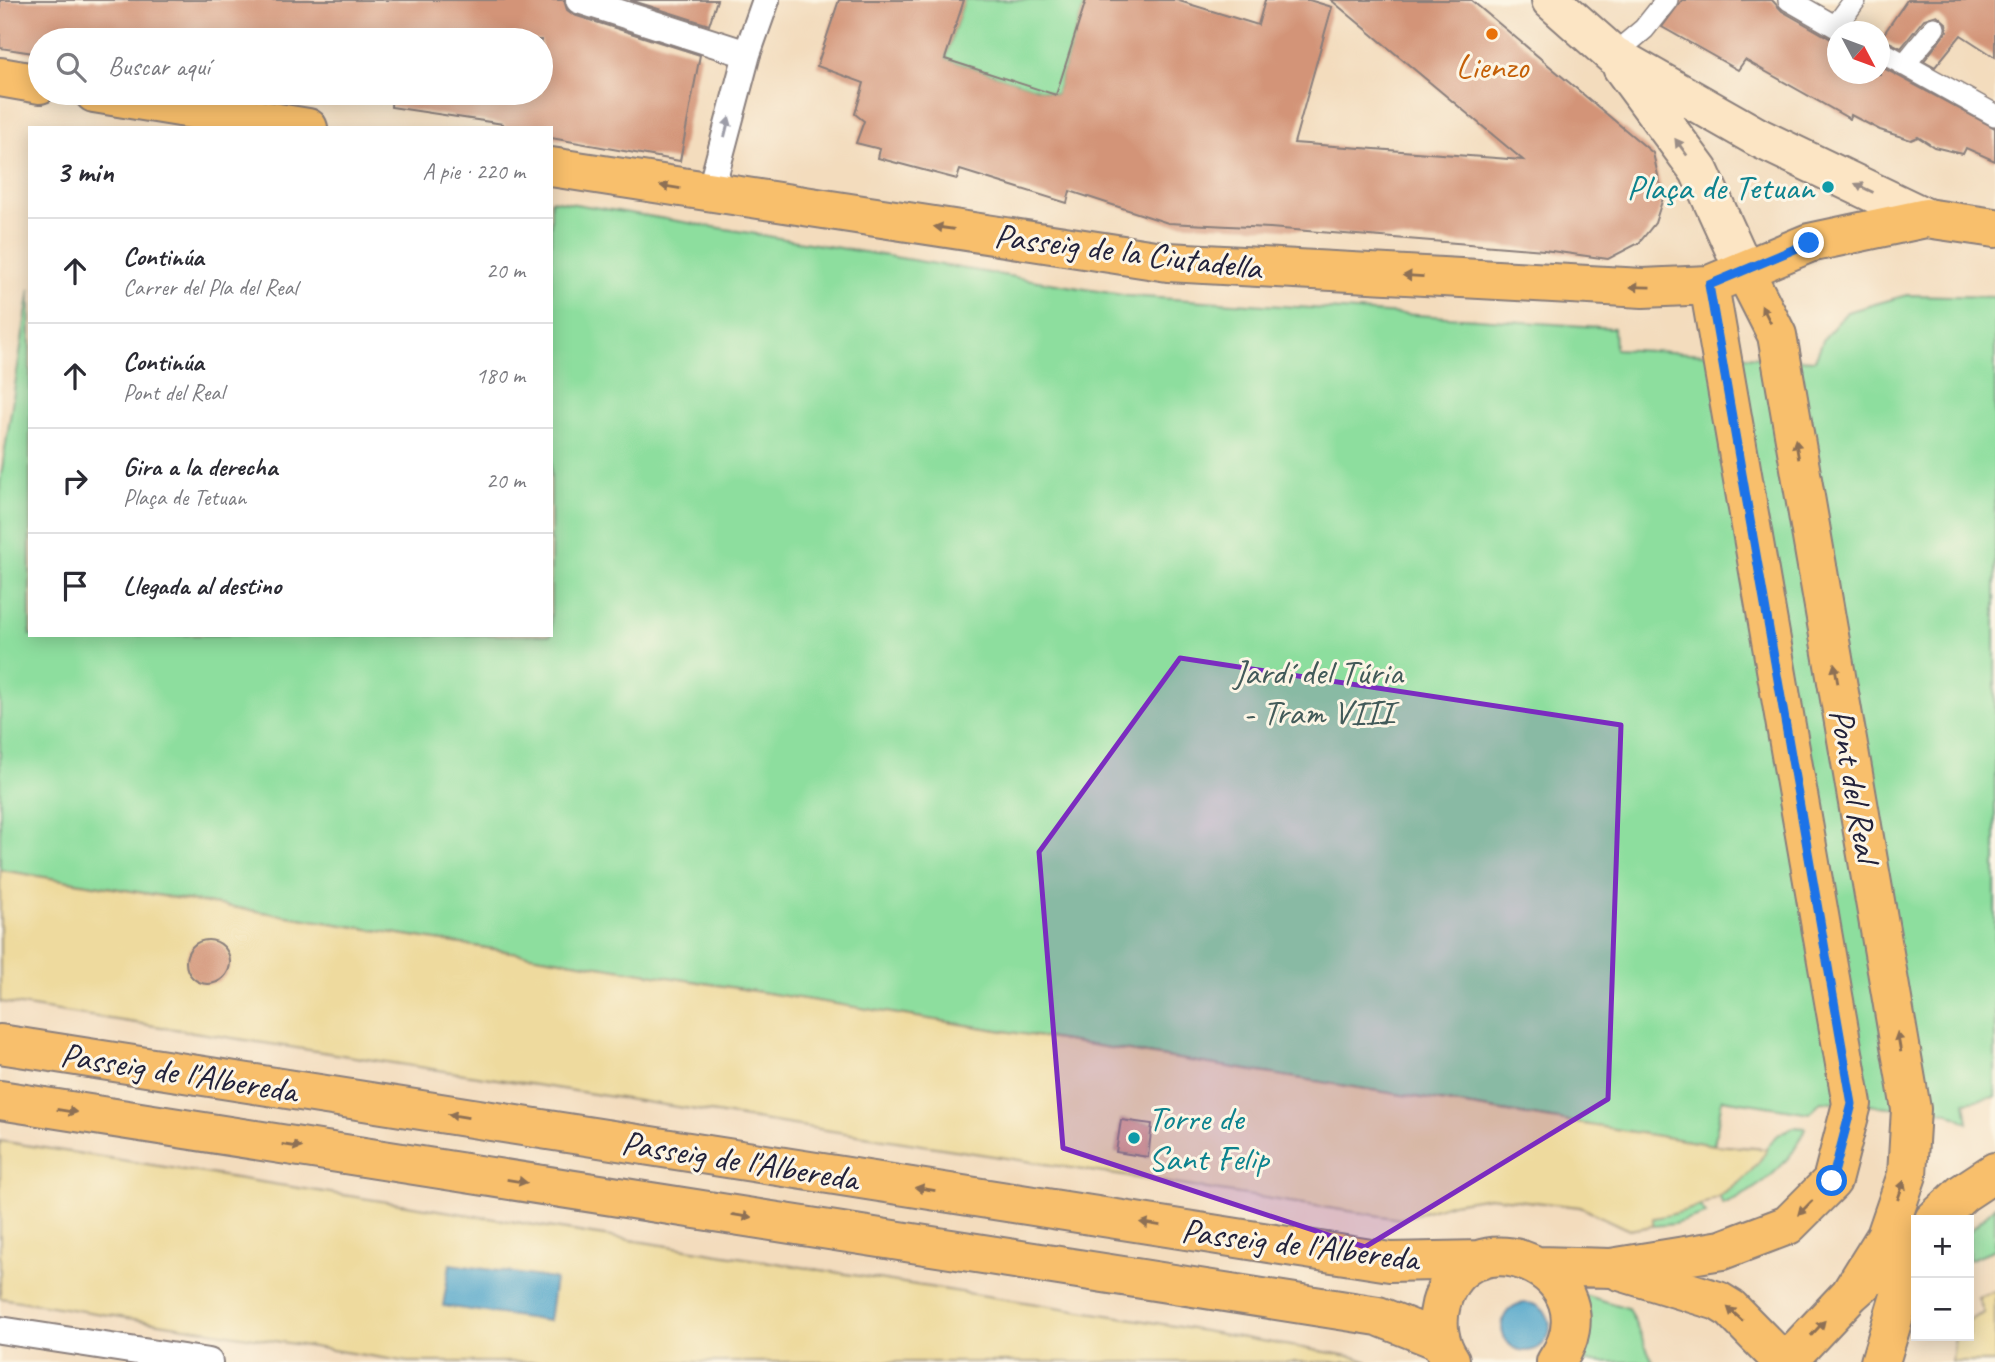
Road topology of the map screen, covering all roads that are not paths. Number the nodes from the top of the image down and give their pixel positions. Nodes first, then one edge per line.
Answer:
1 (579, 0) edge
2 (766, 0) edge
3 (1551, 0) edge
4 (1667, 0) edge
5 (1789, 0) edge
6 (1855, 0) edge
7 (1827, 21) edge
8 (1845, 21) edge
9 (1934, 27) dead end
10 (747, 54) junction
11 (1613, 55) junction
12 (1890, 57) edge
13 (1904, 65) junction
14 (0, 77) edge
15 (28, 82) edge
16 (167, 105) edge
17 (1995, 115) edge
18 (296, 126) edge
19 (553, 167) edge
20 (710, 193) junction
21 (1926, 218) junction
22 (1995, 228) edge
23 (1745, 272) junction
24 (1709, 285) junction
25 (0, 1044) edge
26 (0, 1100) edge
27 (1995, 1172) edge
28 (1940, 1215) edge
29 (1911, 1241) edge
30 (1480, 1260) junction
31 (1539, 1266) junction
32 (1611, 1268) junction
33 (1911, 1269) edge
34 (1850, 1294) junction
35 (0, 1330) edge
36 (1446, 1352) edge
37 (209, 1362) edge
38 (1556, 1362) edge
39 (1784, 1362) edge
40 (1880, 1362) edge

1 - 10 street
2 - 10 street
3 - 11 main road
4 - 11 street
5 - 7 street
6 - 8 street
9 - 13 street
20 -> 10 street
21 -> 11 main road
23 -> 11 main road
12 - 13 street
13 - 17 street
14 - 15 main road
16 - 18 main road
20 -> 19 main road, Passeig de la Ciutadella
24 -> 20 main road, Passeig de la Ciutadella
21 - 22 main road
21 - 23 main road
23 - 24 main road
34 -> 23 main road, Pont del Real
24 -> 32 main road, Pont del Real
30 -> 25 main road, Passeig de l'Albereda
26 -> 36 main road, Passeig de l'Albereda
27 - 28 main road
29 - 34 main road
30 - 31 main road, Passeig de l'Albereda
30 - 36 main road
31 - 32 main road
31 - 38 main road
39 -> 32 main road
33 - 40 main road
39 -> 34 main road
35 - 37 street

